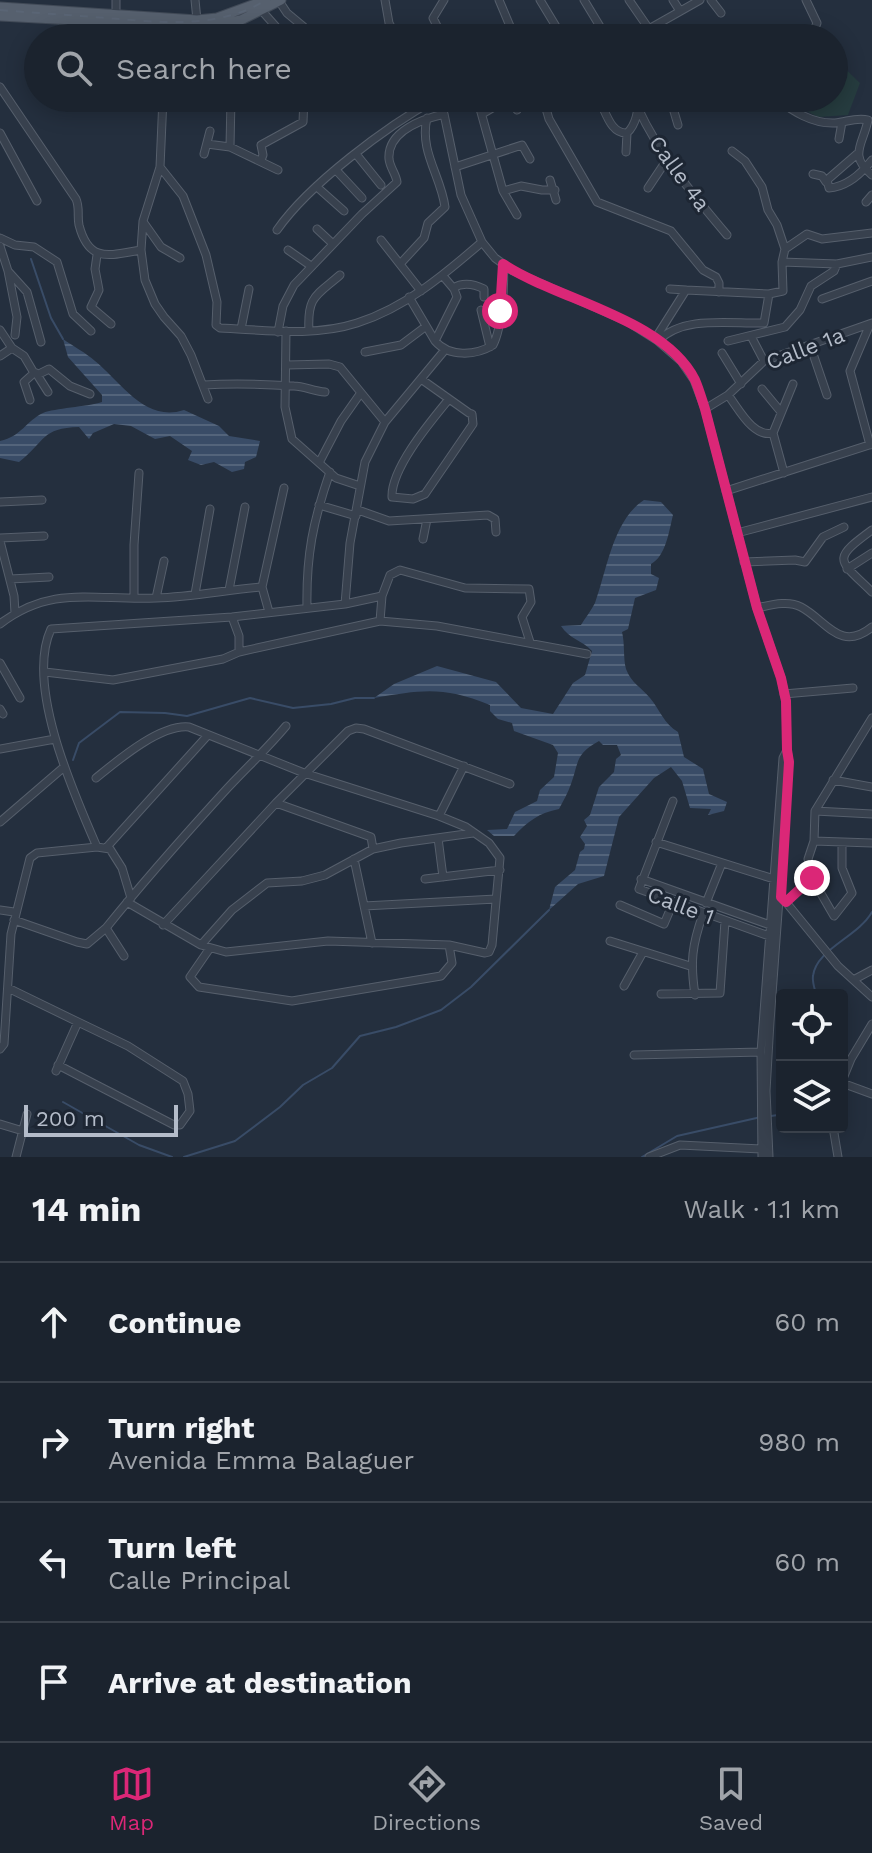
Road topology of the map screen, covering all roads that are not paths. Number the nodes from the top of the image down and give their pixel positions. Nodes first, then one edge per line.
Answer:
1 (116, 0) edge
2 (195, 0) edge
3 (266, 0) edge
4 (280, 0) edge
5 (385, 0) edge
6 (444, 0) edge
7 (499, 0) edge
8 (540, 0) edge
9 (584, 0) edge
10 (629, 0) edge
11 (673, 0) edge
12 (700, 0) edge
13 (711, 0) edge
14 (806, 0) edge
15 (44, 5) edge
16 (0, 7) edge
17 (262, 11) junction
18 (680, 11) junction
19 (721, 13) dead end
20 (116, 14) junction
21 (0, 16) edge
22 (197, 20) junction
23 (88, 24) edge
24 (227, 24) edge
25 (274, 24) edge
26 (300, 24) edge
27 (391, 24) edge
28 (436, 24) edge
29 (509, 24) edge
30 (555, 24) edge
31 (599, 24) edge
32 (646, 24) edge
33 (658, 24) edge
34 (817, 24) edge
35 (0, 87) edge
36 (160, 112) edge
37 (231, 112) edge
38 (303, 112) edge
39 (414, 112) edge
40 (485, 112) edge
41 (547, 112) edge
42 (605, 112) edge
43 (636, 112) edge
44 (643, 112) edge
45 (674, 112) edge
46 (798, 112) edge
47 (444, 114) joint
48 (482, 114) joint
49 (427, 118) junction
50 (842, 122) junction
51 (678, 125) dead end
52 (210, 131) dead end
53 (0, 133) edge
54 (627, 133) junction
55 (839, 139) dead end
56 (207, 144) junction
57 (230, 147) junction
58 (732, 151) dead end
59 (626, 152) dead end
60 (204, 154) dead end
61 (356, 154) junction
62 (493, 154) junction
63 (857, 154) junction
64 (668, 158) junction
65 (530, 159) dead end
66 (261, 160) junction
67 (872, 160) edge
68 (160, 167) junction
69 (455, 167) junction
70 (278, 170) dead end
71 (336, 170) junction
72 (869, 172) edge
73 (813, 174) dead end
74 (550, 180) dead end
75 (826, 182) junction
76 (381, 185) dead end
77 (317, 187) junction
78 (648, 188) dead end
79 (555, 190) junction
80 (503, 191) junction
81 (362, 198) dead end
82 (556, 200) dead end
83 (37, 201) dead end
84 (344, 211) dead end
85 (517, 215) dead end
86 (143, 221) junction
87 (317, 229) dead end
88 (277, 230) dead end
89 (872, 233) edge
90 (727, 235) dead end
91 (0, 238) edge
92 (381, 240) dead end
93 (482, 242) junction
94 (333, 244) junction
95 (0, 246) edge
96 (785, 249) junction
97 (141, 250) junction
98 (288, 250) dead end
99 (97, 255) junction
100 (872, 257) edge
101 (180, 258) dead end
102 (782, 262) junction
103 (401, 263) junction
104 (503, 264) junction
105 (837, 264) junction
106 (311, 266) junction
107 (8, 271) junction
108 (340, 275) dead end
109 (443, 276) junction
110 (872, 281) edge
111 (453, 288) junction
112 (249, 289) dead end
113 (670, 289) dead end
114 (686, 290) junction
115 (421, 291) junction
116 (719, 292) junction
117 (769, 294) junction
118 (409, 297) junction
119 (484, 297) dead end
120 (822, 299) dead end
121 (481, 310) dead end
122 (764, 323) junction
123 (111, 324) dead end
124 (788, 324) junction
125 (871, 324) edge
126 (425, 327) junction
127 (241, 329) junction
128 (0, 330) edge
129 (91, 331) dead end
130 (282, 331) junction
131 (309, 331) junction
132 (15, 335) dead end
133 (656, 340) junction
134 (753, 340) dead end
135 (435, 341) junction
136 (728, 341) dead end
137 (41, 342) dead end
138 (810, 345) junction
139 (490, 347) junction
140 (12, 348) junction
141 (444, 351) junction
142 (365, 352) dead end
143 (722, 353) dead end
144 (0, 356) edge
145 (764, 361) junction
146 (287, 365) junction
147 (36, 374) junction
148 (421, 379) junction
149 (741, 384) junction
150 (793, 384) dead end
151 (204, 385) junction
152 (286, 386) junction
153 (762, 389) dead end
154 (48, 392) dead end
155 (325, 392) dead end
156 (90, 394) dead end
157 (360, 394) junction
158 (728, 395) junction
159 (827, 395) dead end
160 (208, 399) dead end
161 (449, 399) junction
162 (30, 400) dead end
163 (705, 409) junction
164 (872, 409) edge
165 (781, 412) junction
166 (862, 412) junction
167 (385, 422) junction
168 (773, 433) junction
169 (871, 445) edge
170 (319, 463) junction
171 (330, 472) junction
172 (139, 473) dead end
173 (784, 473) junction
174 (360, 486) junction
175 (284, 488) dead end
176 (726, 491) junction
177 (872, 497) edge
178 (42, 500) dead end
179 (0, 502) edge
180 (319, 505) junction
181 (245, 507) dead end
182 (210, 509) dead end
183 (357, 513) junction
184 (427, 519) junction
185 (844, 527) dead end
186 (872, 530) edge
187 (496, 532) dead end
188 (737, 533) junction
189 (44, 536) dead end
190 (0, 539) edge
191 (423, 539) dead end
192 (872, 553) edge
193 (164, 561) dead end
194 (744, 562) junction
195 (847, 569) junction
196 (49, 577) dead end
197 (10, 579) junction
198 (262, 587) junction
199 (229, 590) junction
200 (872, 592) edge
201 (195, 594) junction
202 (382, 596) junction
203 (134, 598) junction
204 (156, 598) junction
205 (345, 604) junction
206 (307, 608) junction
207 (757, 608) junction
208 (18, 612) junction
209 (269, 612) junction
210 (232, 617) junction
211 (380, 621) junction
212 (0, 624) edge
213 (872, 627) edge
214 (864, 633) junction
215 (872, 641) edge
216 (530, 642) junction
217 (239, 652) junction
218 (587, 654) dead end
219 (0, 663) edge
220 (45, 672) junction
221 (853, 688) dead end
222 (784, 694) junction
223 (20, 698) dead end
224 (872, 718) edge
225 (286, 726) dead end
226 (208, 735) junction
227 (55, 739) junction
228 (0, 749) edge
229 (787, 750) junction
230 (260, 757) junction
231 (464, 766) junction
232 (64, 767) junction
233 (304, 773) junction
234 (96, 778) dead end
235 (833, 780) junction
236 (510, 784) dead end
237 (872, 787) edge
238 (673, 801) dead end
239 (276, 803) junction
240 (815, 811) junction
241 (872, 814) edge
242 (439, 816) junction
243 (0, 822) edge
244 (475, 833) junction
245 (438, 838) junction
246 (814, 841) junction
247 (656, 842) junction
248 (842, 842) junction
249 (872, 843) edge
250 (101, 848) junction
251 (373, 849) junction
252 (354, 859) junction
253 (722, 863) junction
254 (500, 870) junction
255 (443, 877) junction
256 (812, 878) junction
257 (425, 879) dead end
258 (641, 879) junction
259 (774, 879) junction
260 (780, 898) junction
261 (496, 899) junction
262 (129, 900) junction
263 (673, 903) junction
264 (706, 903) junction
265 (620, 905) dead end
266 (364, 906) junction
267 (0, 910) edge
268 (703, 914) junction
269 (14, 916) junction
270 (725, 921) junction
271 (163, 925) junction
272 (770, 925) junction
273 (106, 928) junction
274 (769, 936) junction
275 (610, 941) dead end
276 (372, 943) junction
277 (201, 945) junction
278 (449, 945) junction
279 (210, 948) junction
280 (643, 952) junction
281 (124, 956) dead end
282 (690, 966) junction
283 (872, 970) edge
284 (855, 979) junction
285 (624, 986) dead end
286 (8, 988) junction
287 (661, 994) dead end
288 (695, 995) junction
289 (872, 997) edge
290 (3, 1010) edge
291 (78, 1022) junction
292 (766, 1022) junction
293 (872, 1024) edge
294 (0, 1049) edge
295 (761, 1052) junction
296 (634, 1055) dead end
297 (848, 1067) edge
298 (848, 1084) edge
299 (763, 1091) junction
300 (872, 1094) edge
301 (27, 1114) dead end
302 (0, 1124) edge
303 (23, 1131) junction
304 (834, 1133) edge
305 (764, 1138) junction
306 (693, 1145) junction
307 (727, 1152) edge
308 (761, 1153) edge
309 (16, 1157) edge
310 (649, 1157) edge
311 (692, 1157) edge
312 (769, 1157) edge
313 (838, 1157) edge

1 - 20 street
2 - 22 street
3 - 22 main road
4 - 17 main road
4 - 26 street
5 - 27 street
6 - 28 street
7 - 29 street
8 - 30 street
9 - 31 street
10 - 32 street
11 - 18 street
12 - 18 street
13 - 19 street
14 - 34 street
15 - 16 main road
15 - 20 main road
17 - 24 main road
17 - 25 street
18 - 33 street
20 - 22 main road
21 - 23 main road
35 - 99 street
36 - 68 street
37 - 57 street
38 - 66 street
39 - 61 street
40 - 48 street
41 - 116 street
42 - 54 street
43 - 54 street, Calle 4a
44 - 64 street, Calle 4a
45 - 51 street
46 - 50 street
47 - 49 street
47 - 69 street
48 - 62 street
49 - 94 street
49 - 103 street
50 - 55 street
50 - 63 street
52 - 56 street
53 - 83 street
54 - 59 street
56 - 57 street
56 - 60 street
57 - 66 street
58 - 96 street
61 - 71 street
61 - 76 street
62 - 65 street
62 - 69 street
62 - 80 street
63 - 72 street
63 - 75 street
64 - 78 street
64 - 90 street, Calle 4a
66 - 70 street
67 - 72 street
68 - 86 street
68 - 127 street
69 - 93 street
71 - 77 street
71 - 81 street
72 - 75 street
73 - 75 street
74 - 79 street
77 - 84 street
77 - 88 street
79 - 80 street
79 - 82 street
80 - 85 street
86 - 97 street
86 - 101 street
87 - 94 street
89 - 96 street
91 - 129 street
92 - 103 street
93 - 104 street
93 - 109 street
94 - 106 street
95 - 107 street
96 - 102 street
97 - 99 street
97 - 151 street
98 - 106 street
99 - 123 street
100 - 105 street
102 - 105 street
102 - 117 street
103 - 115 street
104 - 133 street
104 - 139 street
105 - 124 street
106 - 130 street
107 - 132 street
107 - 137 street
108 - 131 street
109 - 111 street
109 - 115 street
110 - 120 street
111 - 119 street
111 - 135 street
112 - 127 street
113 - 114 street
114 - 116 street
114 - 133 street
115 - 118 street
116 - 117 street
117 - 122 street
118 - 126 street
118 - 131 street
121 - 139 street
122 - 124 street
122 - 133 street
124 - 136 street
125 - 138 street, Calle 1a
125 - 166 street
126 - 135 street
126 - 142 street
127 - 130 street
128 - 140 street
130 - 131 street
130 - 146 street
133 - 163 street
134 - 145 street
135 - 141 street
138 - 145 street, Calle 1a
138 - 159 street
139 - 141 street
140 - 144 street
140 - 147 street
141 - 148 street
143 - 149 street
145 - 149 street, Calle 1a
146 - 152 street
146 - 157 street
147 - 154 street
147 - 156 street
147 - 162 street
148 - 161 street
148 - 167 street
149 - 158 street, Calle 1a
150 - 165 street
151 - 152 street
151 - 160 street
152 - 155 street
152 - 170 street
153 - 165 street
157 - 167 street
157 - 170 street
158 - 163 street, Calle 1a
158 - 168 street
161 - 161 street
163 - 176 street
164 - 166 street
165 - 168 street
166 - 169 street
167 - 174 street
168 - 173 street
169 - 173 street
170 - 171 street
171 - 174 street
171 - 180 street
172 - 203 street
173 - 176 street
174 - 183 street
175 - 198 street
176 - 188 street
177 - 188 street
178 - 179 street
180 - 183 street
180 - 206 street
181 - 199 street
182 - 201 street
183 - 184 street
183 - 205 street
184 - 187 street
184 - 191 street
185 - 194 street
186 - 195 street
188 - 194 street
189 - 190 street
190 - 197 street
192 - 195 street
193 - 204 street
194 - 207 street
195 - 200 street
196 - 197 street
197 - 208 street
198 - 199 street
198 - 209 street
199 - 201 street
201 - 204 street
202 - 205 street
202 - 211 street
202 - 216 street
203 - 204 street
203 - 208 street
205 - 206 street
206 - 209 street
207 - 214 street
207 - 222 street
208 - 212 street
209 - 210 street
210 - 217 street
210 - 220 street
211 - 216 street
211 - 217 street
213 - 214 street
214 - 215 street
216 - 218 street
217 - 220 street
219 - 223 street
220 - 227 street
221 - 222 street
222 - 229 street
224 - 235 street
225 - 230 street
226 - 230 street
226 - 234 street
226 - 250 street
227 - 228 street
227 - 232 street
229 - 259 street
229 - 260 street
230 - 233 street
230 - 262 street
231 - 233 street
231 - 236 street
231 - 242 street
232 - 243 street
232 - 250 street
233 - 239 street
233 - 242 street
235 - 237 street
235 - 240 street
238 - 247 street, Calle 1
239 - 251 street
239 - 271 street
240 - 241 street
240 - 246 street
242 - 244 street
244 - 245 street
244 - 254 street
245 - 251 street
245 - 255 street
246 - 248 street
246 - 256 street
247 - 253 street
247 - 258 street, Calle 1
248 - 249 street
248 - 256 street
250 - 262 street
250 - 269 street
251 - 252 street
252 - 266 street
252 - 277 street
253 - 259 street
253 - 264 street
254 - 255 street
254 - 261 street
255 - 257 street
256 - 260 street
258 - 263 street, Calle 1
258 - 264 street
259 - 260 street
260 - 272 street
260 - 284 street
260 - 292 street
261 - 266 street
261 - 278 street
262 - 271 street
262 - 273 street
263 - 265 street
263 - 268 street, Calle 1
264 - 272 street
266 - 276 street
267 - 269 street
268 - 270 street, Calle 1
268 - 282 street
269 - 273 street
269 - 286 street
270 - 274 street, Calle 1
270 - 288 street
271 - 277 street
272 - 274 street
273 - 281 street
274 - 292 street
275 - 280 street
276 - 278 street
276 - 279 street
277 - 279 street
278 - 279 street
280 - 282 street
280 - 285 street
282 - 288 street
283 - 284 street
284 - 289 street
286 - 290 street
286 - 291 street
287 - 288 street
290 - 294 street
291 - 291 street
292 - 295 street
292 - 299 street
293 - 297 street
295 - 296 street
295 - 299 street
298 - 300 street
299 - 305 street
301 - 303 street
302 - 303 street
303 - 309 street
304 - 313 street
305 - 308 street
305 - 312 street
306 - 307 street
306 - 310 street
306 - 311 street
307 - 308 street

